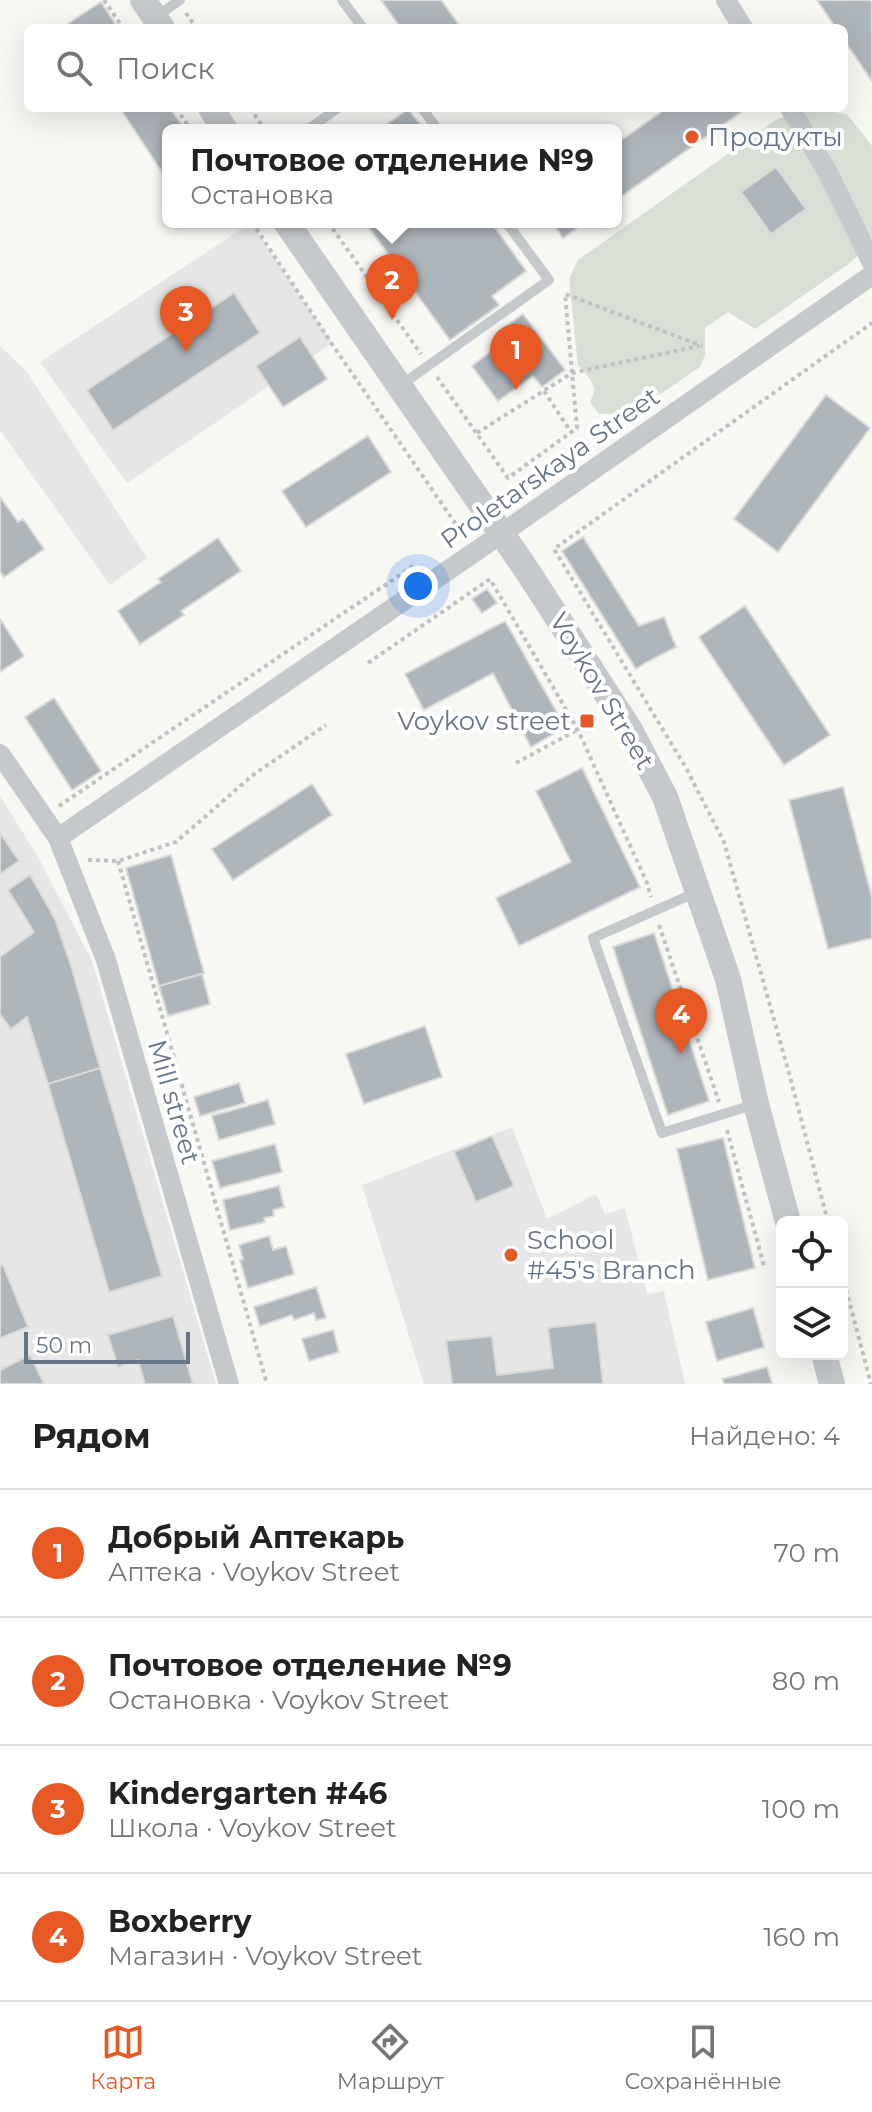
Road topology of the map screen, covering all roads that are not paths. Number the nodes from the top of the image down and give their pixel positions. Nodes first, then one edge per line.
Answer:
1 (180, 0) edge
2 (342, 0) edge
3 (726, 0) edge
4 (153, 15) edge
5 (360, 24) edge
6 (741, 24) edge
7 (332, 112) edge
8 (792, 112) edge
9 (315, 124) edge
10 (290, 228) edge
11 (510, 228) edge
12 (872, 263) edge
13 (872, 275) edge
14 (399, 387) junction
15 (501, 534) junction
16 (0, 754) edge
17 (58, 838) junction
18 (699, 891) junction
19 (756, 1104) junction
20 (786, 1216) edge
21 (826, 1360) edge
22 (229, 1384) edge
23 (832, 1384) edge

1 - 4 lane
2 - 5 lane
3 - 6 street
7 - 9 lane
8 - 12 street
10 - 14 street, Voykov Street
11 - 14 lane
13 - 15 street, Proletarskaya Street
14 - 15 street, Voykov Street
15 - 17 street, Proletarskaya Street
15 - 18 street, Voykov Street
16 - 17 street, Mill street
17 - 22 street, Mill street
18 - 19 street, Voykov Street
18 - 19 lane
19 - 20 street, Voykov Street
21 - 23 street

